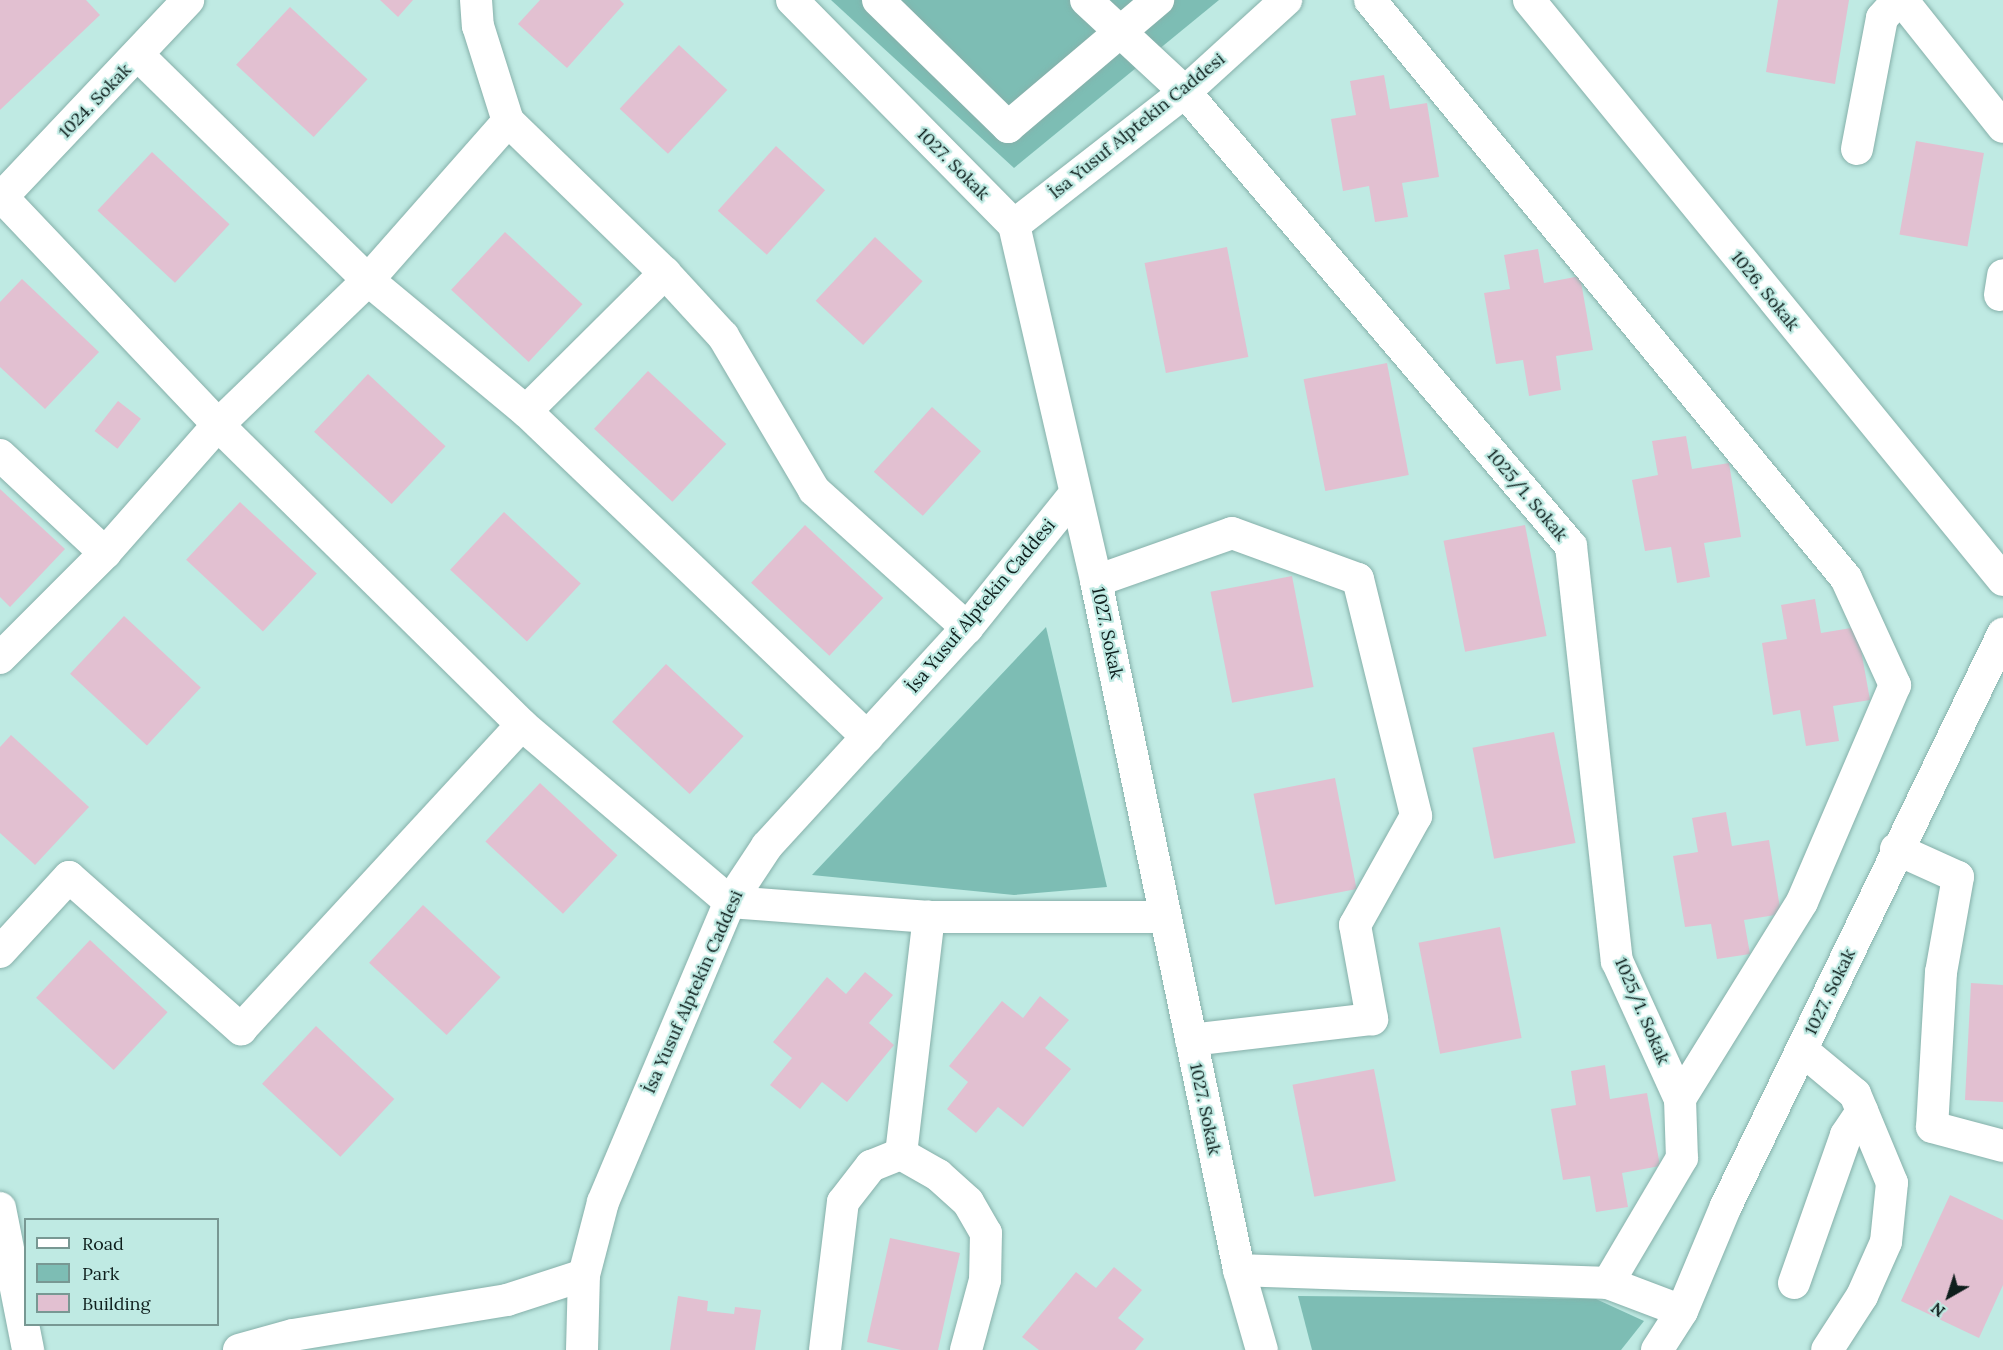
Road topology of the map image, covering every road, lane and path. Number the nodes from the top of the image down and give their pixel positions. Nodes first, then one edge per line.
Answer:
1 (188, 0) edge
2 (476, 0) edge
3 (792, 0) edge
4 (878, 0) edge
5 (1086, 0) edge
6 (1158, 0) edge
7 (1286, 0) edge
8 (1370, 0) edge
9 (1529, 0) edge
10 (1900, 0) edge
11 (1119, 33) junction
12 (139, 56) junction
13 (1185, 92) junction
14 (508, 121) junction
15 (2003, 127) edge
16 (1857, 149) dead end
17 (1, 198) edge
18 (1014, 225) junction
19 (665, 273) junction
20 (368, 280) junction
21 (526, 411) junction
22 (218, 425) junction
23 (0, 455) edge
24 (1074, 495) junction
25 (105, 553) junction
26 (2003, 580) edge
27 (1096, 581) junction
28 (967, 628) junction
29 (2003, 634) edge
30 (0, 658) edge
31 (522, 725) junction
32 (867, 737) junction
33 (1896, 849) junction
34 (730, 902) junction
35 (929, 917) junction
36 (1166, 917) junction
37 (0, 952) edge
38 (1191, 1040) junction
39 (1802, 1050) junction
40 (1680, 1099) junction
41 (1862, 1111) junction
42 (2003, 1146) edge
43 (901, 1154) junction
44 (0, 1208) edge
45 (1239, 1270) junction
46 (584, 1275) junction
47 (1608, 1283) junction
48 (1794, 1283) dead end
49 (1682, 1311) junction
50 (28, 1350) edge
51 (239, 1350) edge
52 (582, 1350) edge
53 (825, 1350) edge
54 (966, 1350) edge
55 (1263, 1350) edge
56 (1657, 1350) edge
57 (1827, 1350) edge

1 - 12 street, 1024. Sokak
2 - 14 street
3 - 18 street, 1027. Sokak
4 - 11 street
5 - 11 street, 1025/1. Sokak
6 - 11 street
7 - 13 street, İsa Yusuf Alptekin Caddesi
8 - 40 street
9 - 26 street, 1026. Sokak
10 - 15 street
10 - 16 street
11 - 13 street, 1025/1. Sokak
12 - 17 street, 1024. Sokak
12 - 20 street
13 - 18 street, İsa Yusuf Alptekin Caddesi
13 - 40 street, 1025/1. Sokak
14 - 19 street
14 - 20 street
17 - 22 street
18 - 24 street, 1027. Sokak
19 - 21 street
19 - 28 street
20 - 21 street
20 - 22 street
21 - 32 street
22 - 25 street
22 - 31 street
23 - 25 street
24 - 27 street, 1027. Sokak
24 - 28 street, İsa Yusuf Alptekin Caddesi
25 - 30 street
27 - 36 street, 1027. Sokak
27 - 38 street
28 - 32 street, İsa Yusuf Alptekin Caddesi
29 - 33 street, 1027. Sokak
31 - 34 street
31 - 37 street
32 - 34 street, İsa Yusuf Alptekin Caddesi
33 - 39 street, 1027. Sokak
33 - 42 street
34 - 35 street
34 - 46 street, İsa Yusuf Alptekin Caddesi
35 - 36 street
35 - 43 street
36 - 38 street, 1027. Sokak
38 - 45 street, 1027. Sokak
39 - 41 street
39 - 49 street, 1027. Sokak
40 - 47 street
41 - 48 street
41 - 57 street
43 - 53 street
43 - 54 street
44 - 50 street
45 - 47 street
45 - 55 street, 1027. Sokak
46 - 51 street
46 - 52 street, İsa Yusuf Alptekin Caddesi
47 - 49 street
49 - 56 street, 1027. Sokak

